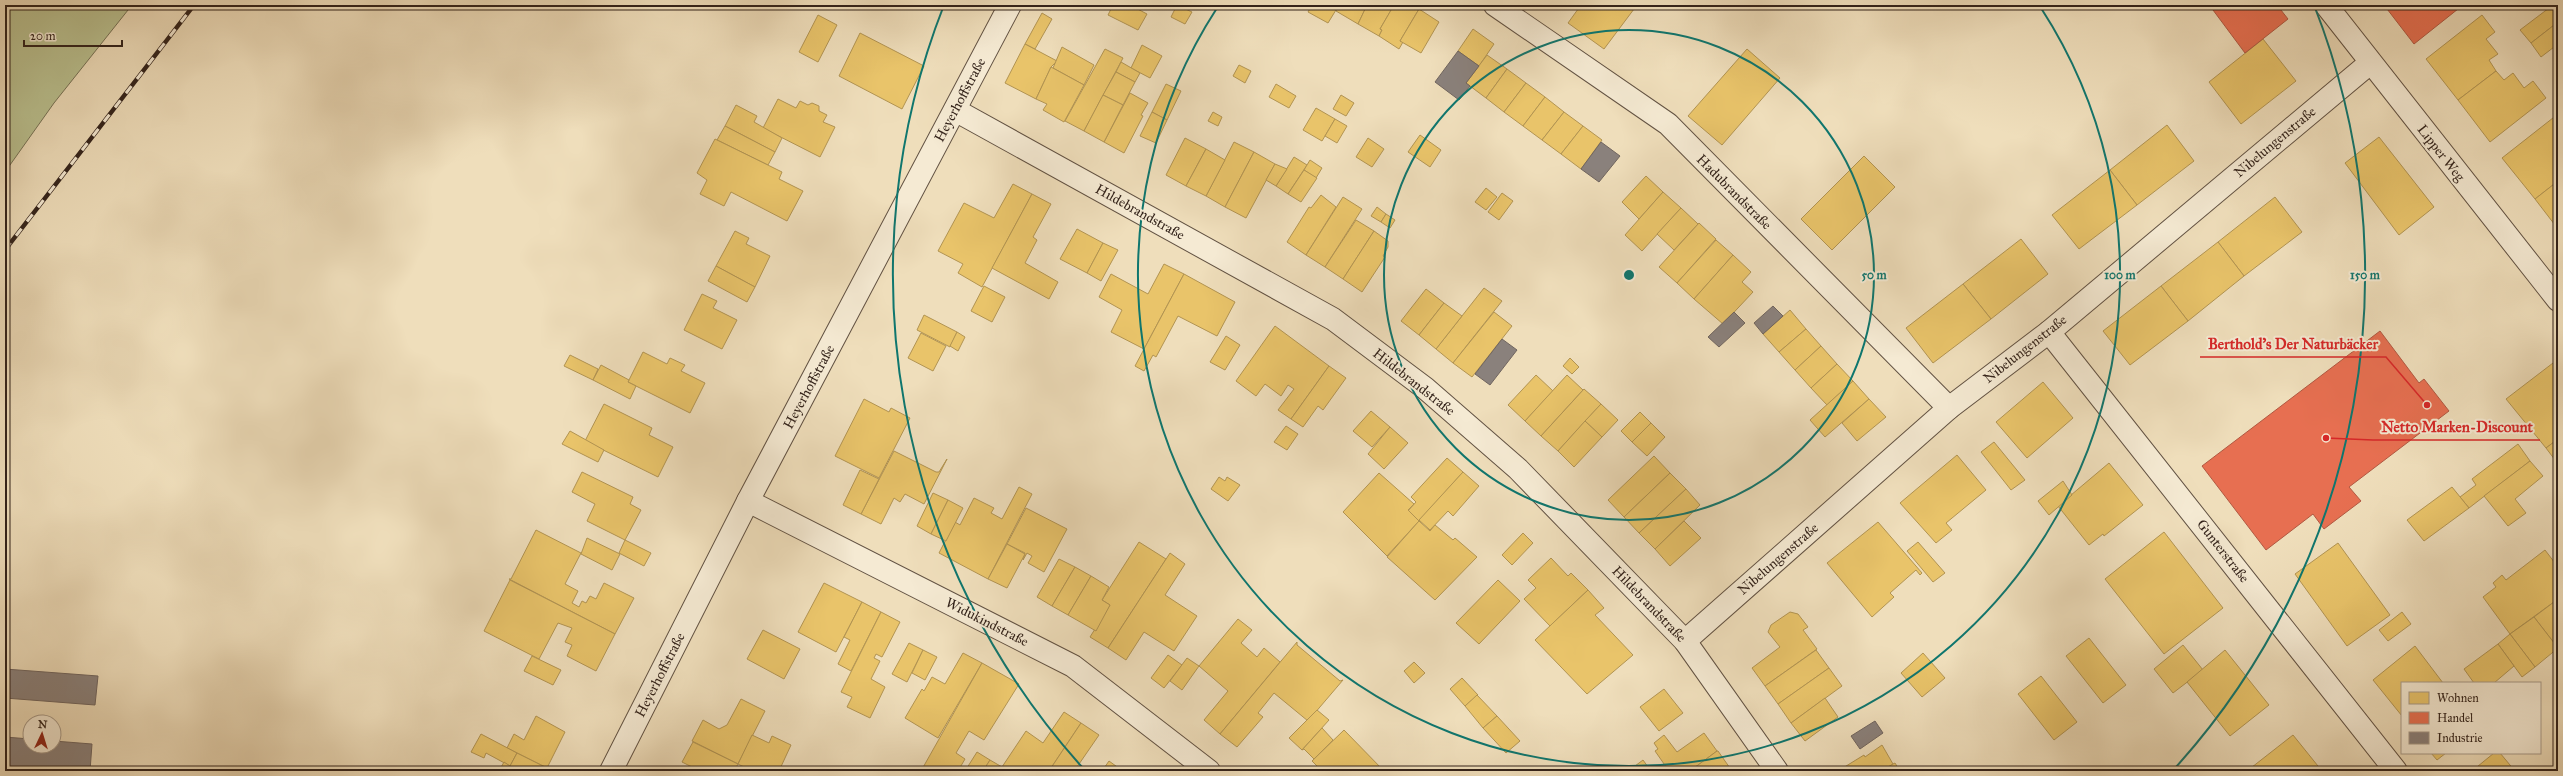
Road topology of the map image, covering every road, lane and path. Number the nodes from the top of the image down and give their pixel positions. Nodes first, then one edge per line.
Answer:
1 (1010, 5) edge
2 (2326, 5) edge
3 (1503, 7) edge
4 (2370, 63) junction
5 (955, 110) junction
6 (2558, 300) edge
7 (2049, 332) junction
8 (1949, 408) junction
9 (748, 501) junction
10 (1685, 641) junction
11 (611, 771) edge
12 (1209, 771) edge
13 (1777, 771) edge
14 (2396, 771) edge

1 - 5 street, Heyerhoffstraße
2 - 4 street, Lipper Weg
3 - 8 street, Hadubrandstraße
4 - 6 street, Lipper Weg
4 - 7 street, Nibelungenstraße
5 - 9 street, Heyerhoffstraße
5 - 10 street, Hildebrandstraße
7 - 8 street, Nibelungenstraße
7 - 14 street, Gunterstraße
8 - 10 street, Nibelungenstraße
9 - 11 street, Heyerhoffstraße
9 - 12 street, Widukindstraße
10 - 13 street, Hildebrandstraße

